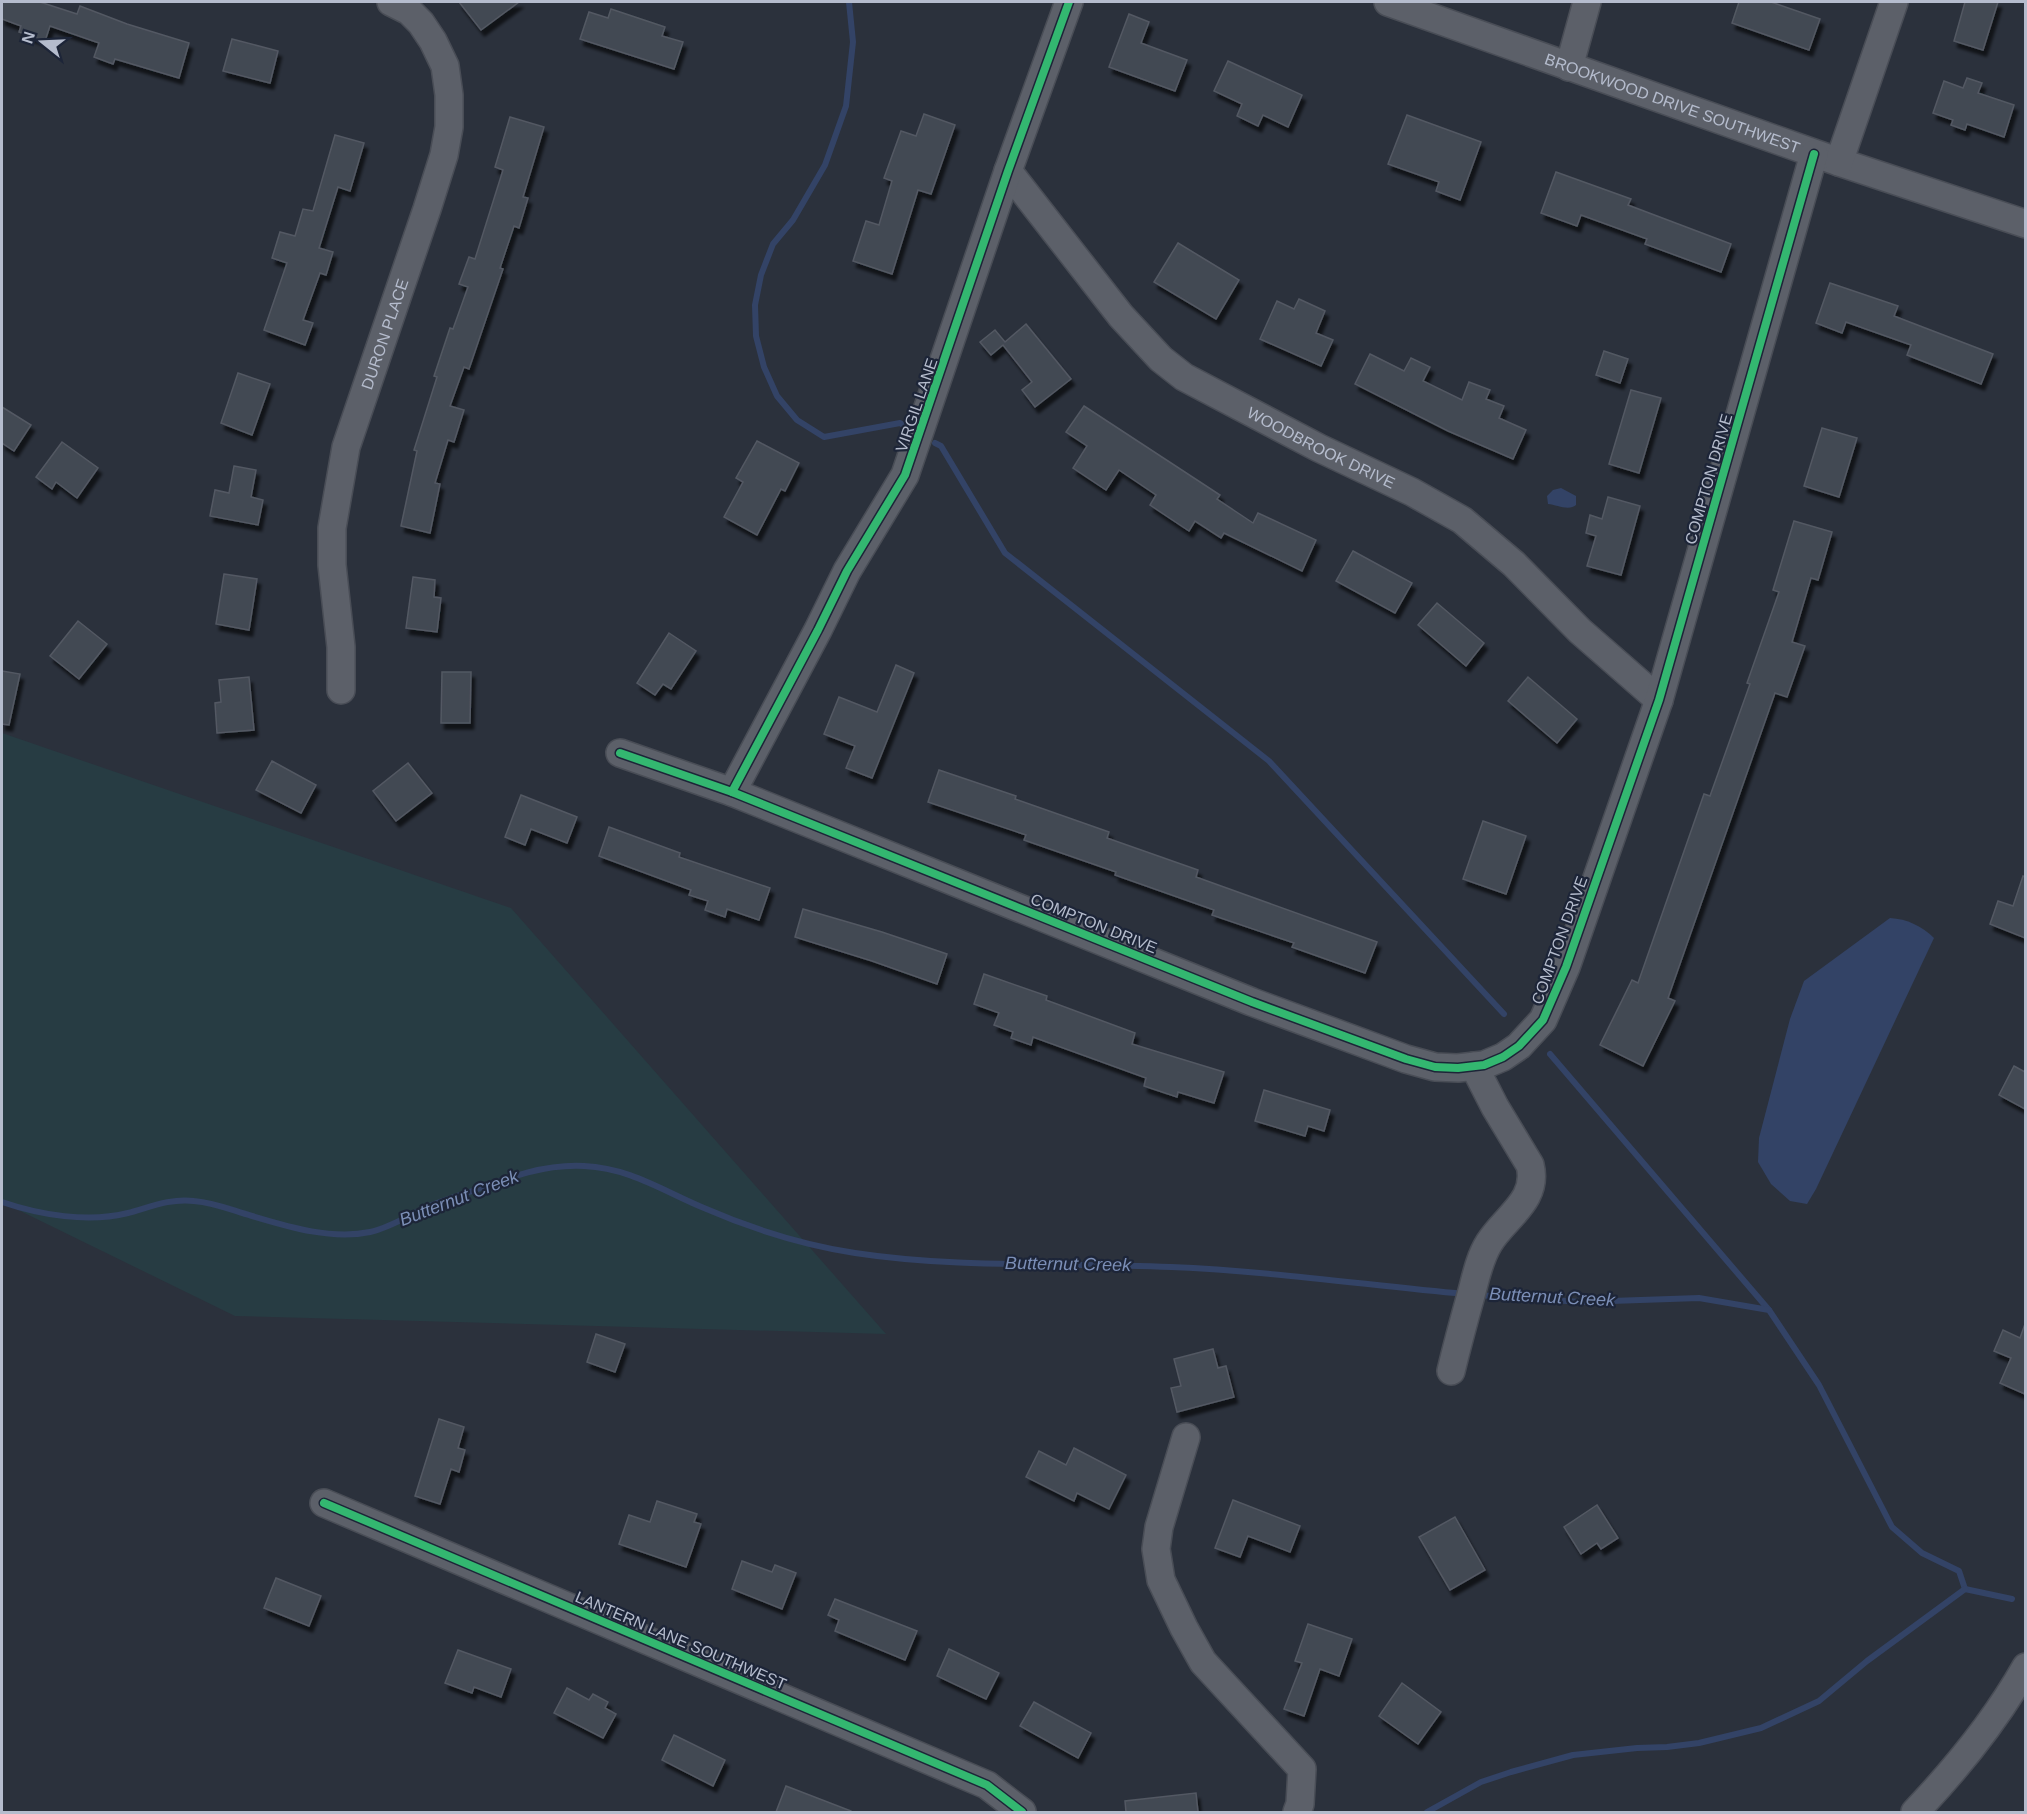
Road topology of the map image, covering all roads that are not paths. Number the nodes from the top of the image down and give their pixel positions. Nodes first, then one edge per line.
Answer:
1 (391, 2) edge
2 (1069, 2) edge
3 (1388, 2) edge
4 (1587, 2) edge
5 (1894, 2) edge
6 (1569, 67) junction
7 (1827, 158) junction
8 (1008, 171) junction
9 (2025, 224) edge
10 (340, 690) dead end
11 (1659, 700) junction
12 (620, 753) dead end
13 (732, 792) junction
14 (1474, 1066) junction
15 (1451, 1371) dead end
16 (1186, 1437) dead end
17 (324, 1503) dead end
18 (2025, 1667) edge
19 (1022, 1812) edge
20 (1297, 1812) edge
21 (1915, 1812) edge

1 - 10 street, DURON PLACE
2 - 8 street, VIRGIL LANE
3 - 6 street, BROOKWOOD DRIVE SOUTHWEST
4 - 6 street
5 - 7 street, COMPTON DRIVE
6 - 7 street, BROOKWOOD DRIVE SOUTHWEST
7 - 9 street, BROOKWOOD DRIVE SOUTHWEST
7 - 11 street, COMPTON DRIVE
8 - 11 street, WOODBROOK DRIVE
8 - 13 street, VIRGIL LANE
11 - 14 street, COMPTON DRIVE
12 - 13 street, COMPTON DRIVE
13 - 14 street, COMPTON DRIVE
14 - 15 street
16 - 20 street
17 - 19 street, LANTERN LANE SOUTHWEST
18 - 21 street

